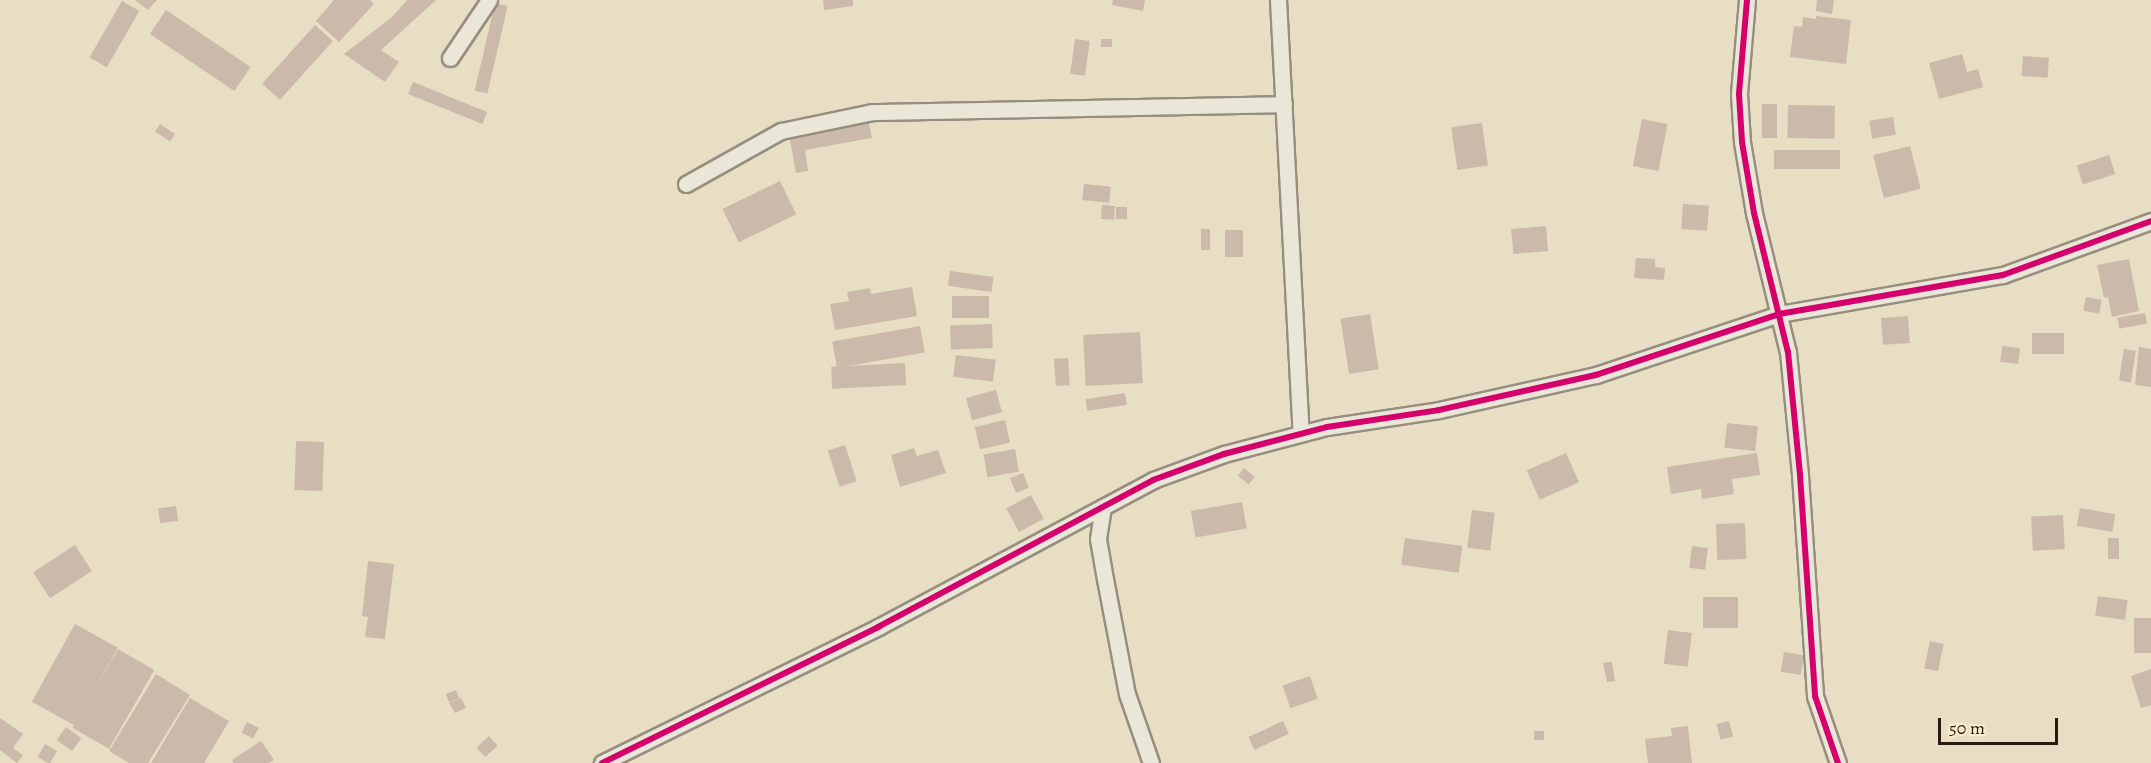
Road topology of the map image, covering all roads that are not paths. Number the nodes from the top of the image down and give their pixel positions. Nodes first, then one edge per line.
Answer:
1 (489, 0) edge
2 (1278, 0) edge
3 (1747, 0) edge
4 (450, 58) dead end
5 (1284, 104) junction
6 (686, 184) dead end
7 (2151, 220) edge
8 (1779, 314) junction
9 (1301, 433) junction
10 (1102, 507) junction
11 (602, 763) edge
12 (1151, 763) edge
13 (1838, 763) edge

1 - 4 street
2 - 5 street
3 - 8 street
5 - 6 street
5 - 9 street
7 - 8 street
8 - 9 street
8 - 13 street
9 - 10 street
10 - 11 street
10 - 12 street

